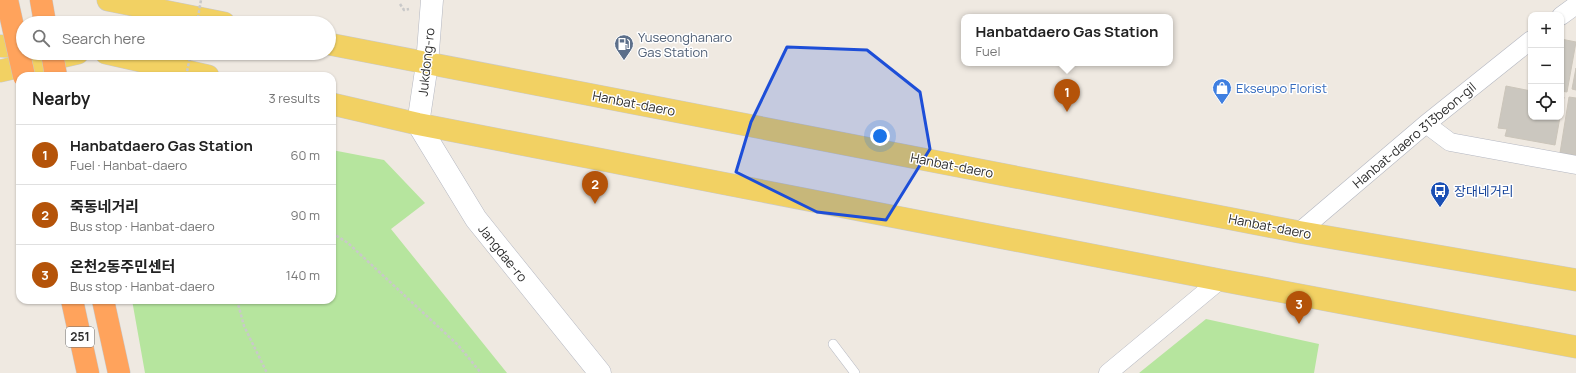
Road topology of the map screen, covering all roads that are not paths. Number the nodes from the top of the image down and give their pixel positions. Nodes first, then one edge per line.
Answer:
1 (7, 0) edge
2 (41, 0) edge
3 (108, 0) edge
4 (432, 0) edge
5 (1576, 5) edge
6 (1564, 14) edge
7 (44, 16) edge
8 (189, 16) edge
9 (16, 40) edge
10 (1528, 42) edge
11 (336, 45) edge
12 (0, 46) edge
13 (16, 47) edge
14 (20, 60) edge
15 (48, 60) edge
16 (53, 60) edge
17 (137, 60) edge
18 (427, 64) junction
19 (0, 71) edge
20 (23, 72) edge
21 (55, 72) edge
22 (190, 72) edge
23 (336, 105) edge
24 (418, 124) junction
25 (1426, 124) junction
26 (1576, 165) edge
27 (1299, 232) junction
28 (1220, 280) junction
29 (1576, 280) edge
30 (73, 304) edge
31 (104, 304) edge
32 (833, 344) dead end
33 (1576, 346) edge
34 (75, 373) edge
35 (88, 373) edge
36 (119, 373) edge
37 (600, 373) edge
38 (855, 373) edge
39 (1108, 373) edge

1 - 9 highway, bridge
2 - 7 highway
3 - 8 main road
4 - 18 street, Jukdong-ro
5 - 6 street
10 - 25 street, Hanbat-daero 313beon-gil
11 - 18 main road, Hanbat-daero
12 - 13 main road
14 - 20 highway, bridge
15 - 19 main road
16 - 21 highway, bridge
17 - 22 main road
18 - 24 street, Jukdong-ro
18 - 27 main road, Hanbat-daero
23 - 24 main road
24 - 28 main road
24 - 37 street, Jangdae-ro
25 - 26 street
25 - 27 street, Hanbat-daero 313beon-gil
27 - 29 main road, Hanbat-daero
28 - 33 main road
28 - 39 street
30 - 34 highway
30 - 35 highway, 251
31 - 36 highway, 251
32 - 38 lane

